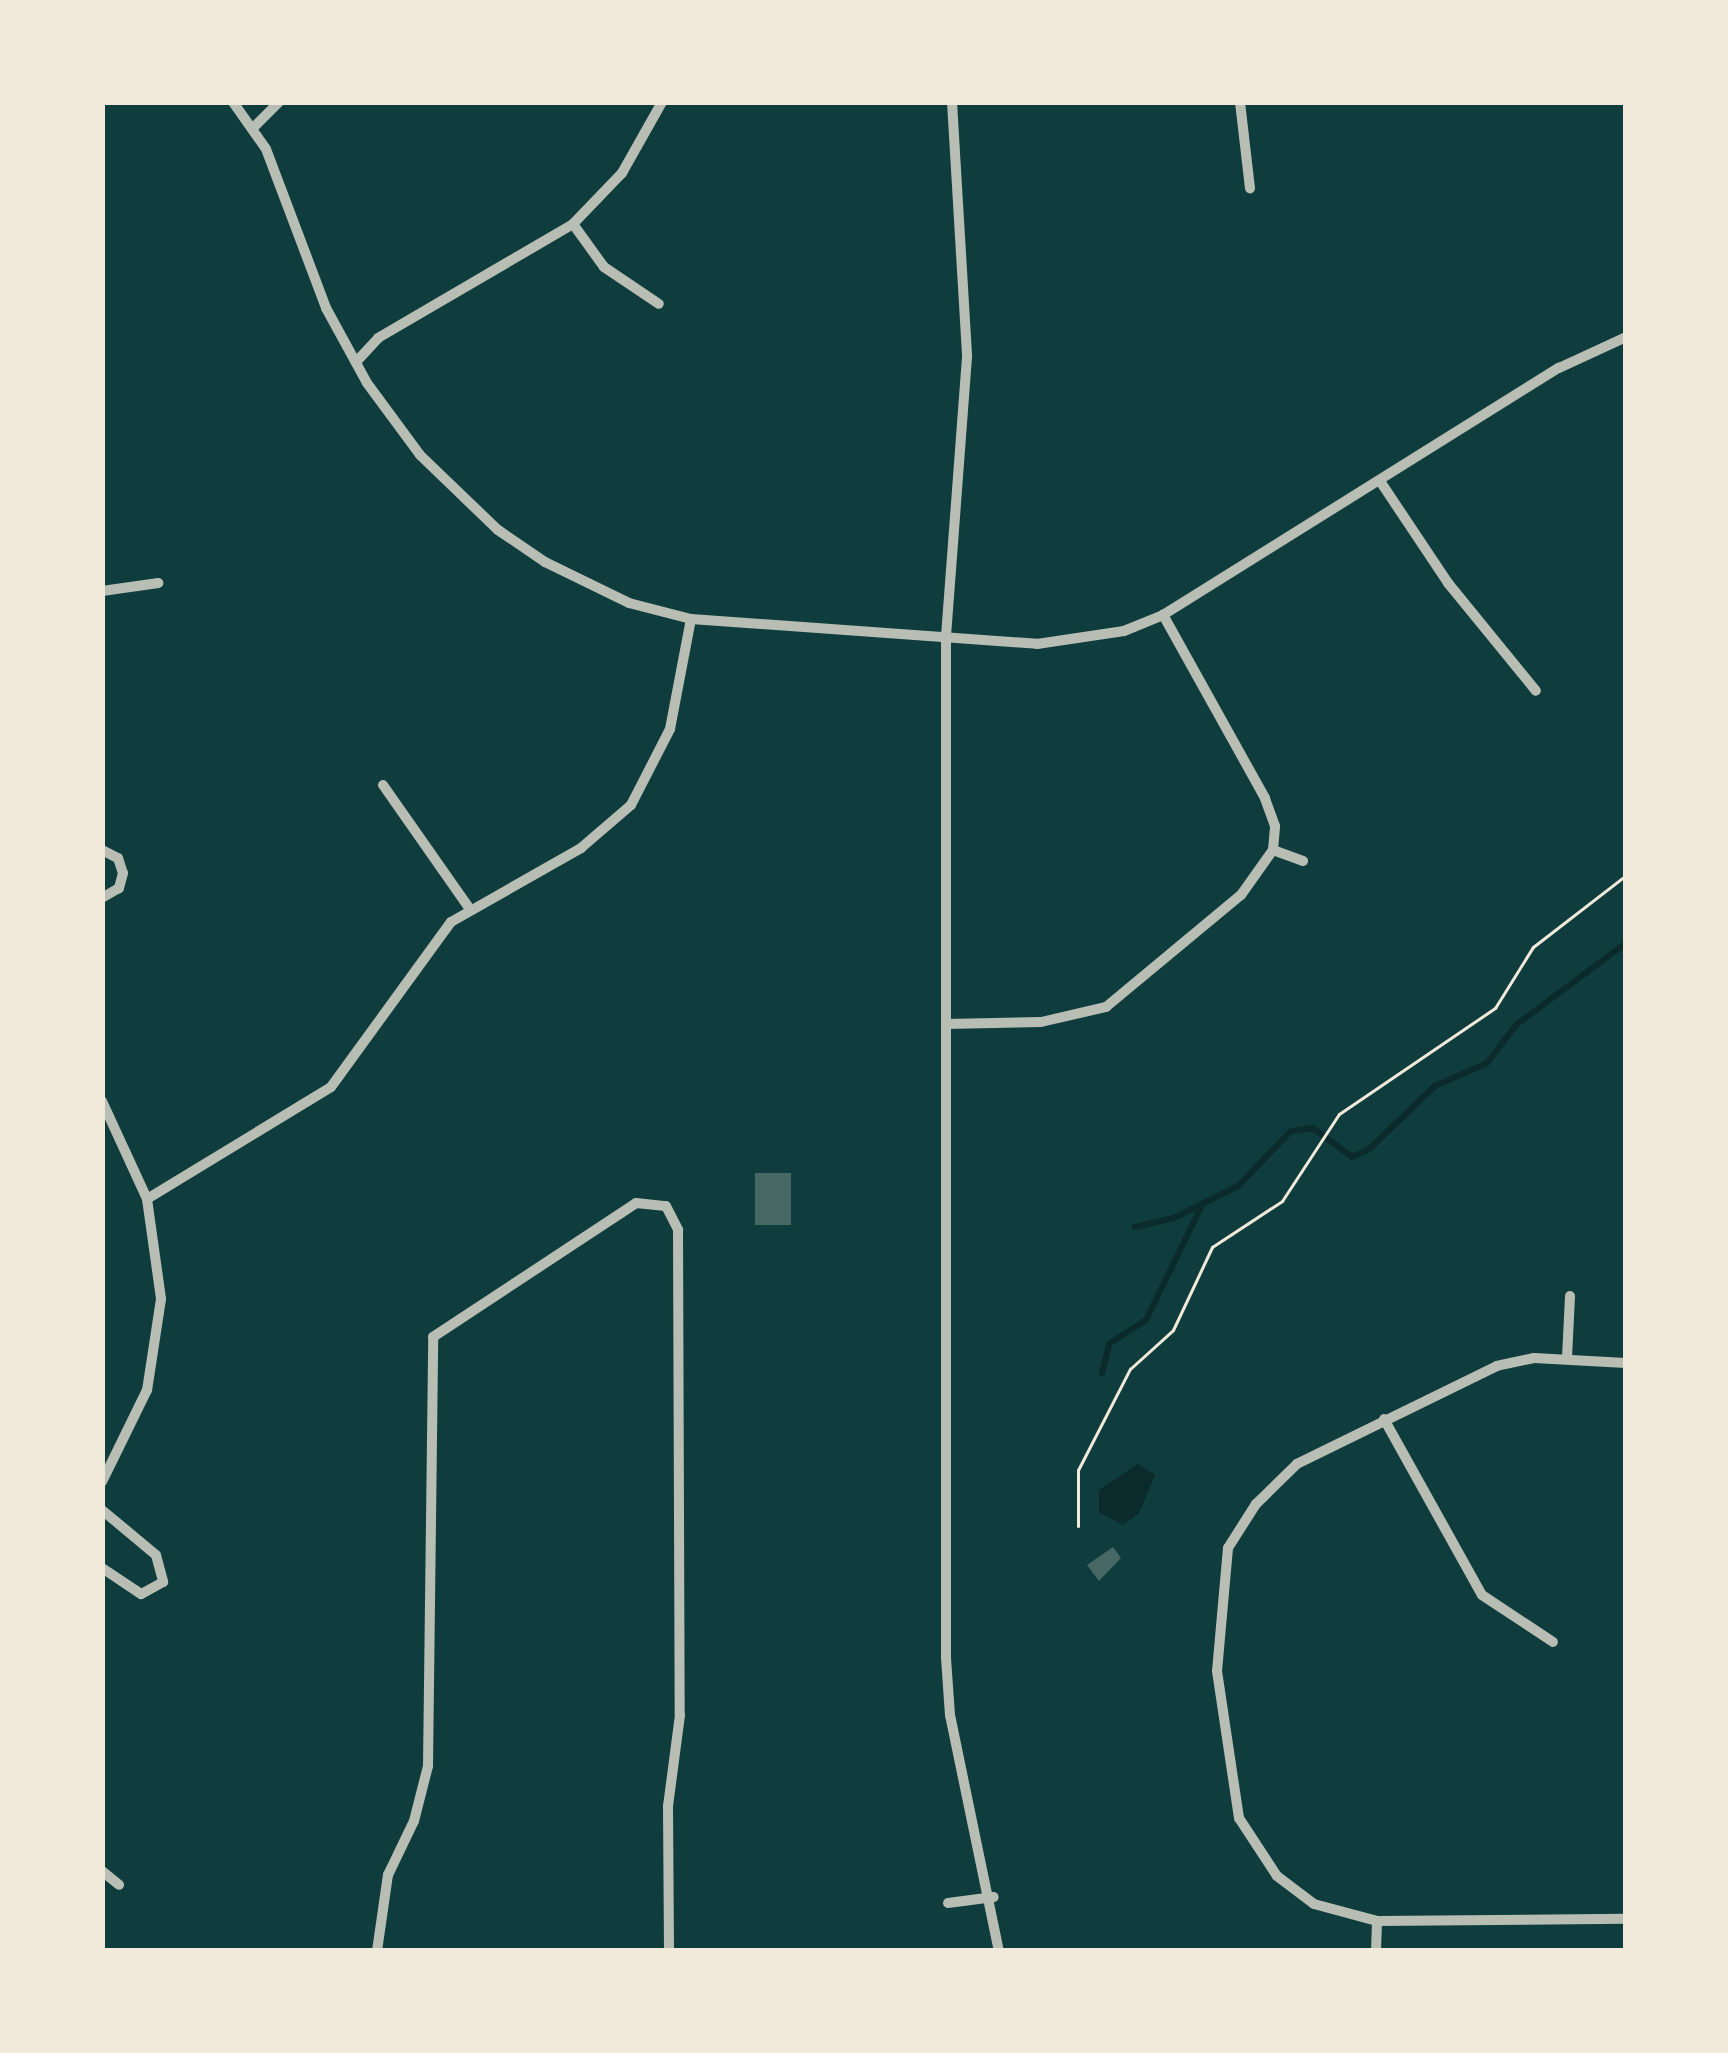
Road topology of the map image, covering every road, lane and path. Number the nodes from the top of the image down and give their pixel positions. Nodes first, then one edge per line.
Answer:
1 (233, 102) edge
2 (279, 102) edge
3 (662, 102) edge
4 (952, 102) edge
5 (1240, 102) edge
6 (254, 127) junction
7 (1250, 188) dead end
8 (573, 224) junction
9 (659, 304) dead end
10 (1626, 337) edge
11 (356, 362) junction
12 (1380, 481) junction
13 (158, 583) dead end
14 (102, 591) edge
15 (1163, 615) junction
16 (691, 619) junction
17 (946, 637) junction
18 (1536, 691) dead end
19 (383, 785) dead end
20 (102, 850) edge
21 (1273, 850) junction
22 (1303, 861) dead end
23 (1626, 875) edge
24 (102, 898) edge
25 (469, 908) junction
26 (946, 1024) junction
27 (102, 1101) edge
28 (147, 1199) junction
29 (1570, 1296) dead end
30 (1567, 1358) junction
31 (1626, 1363) edge
32 (1384, 1419) junction
33 (102, 1481) edge
34 (102, 1510) edge
35 (1078, 1526) dead end
36 (102, 1568) edge
37 (1553, 1642) dead end
38 (102, 1871) edge
39 (119, 1885) dead end
40 (994, 1897) junction
41 (949, 1903) dead end
42 (1626, 1919) edge
43 (1377, 1921) junction
44 (377, 1951) edge
45 (669, 1951) edge
46 (999, 1951) edge
47 (1376, 1951) edge

1 - 6 street
2 - 6 street
3 - 8 street
4 - 17 street
5 - 7 street
6 - 11 street
8 - 9 street
8 - 11 street
10 - 12 street
11 - 16 street
12 - 15 street
12 - 18 street
13 - 14 street
15 - 17 street
15 - 21 street
16 - 17 street
16 - 25 street
17 - 26 street
19 - 25 street
20 - 24 street
21 - 22 street
21 - 26 street
23 - 35 path
25 - 28 street
26 - 40 street
27 - 28 street
28 - 33 street
29 - 30 street
30 - 31 street
30 - 32 street
32 - 37 street
32 - 43 street
34 - 36 street
38 - 39 street
40 - 41 street
40 - 46 street
42 - 43 street
43 - 47 street
44 - 45 street

